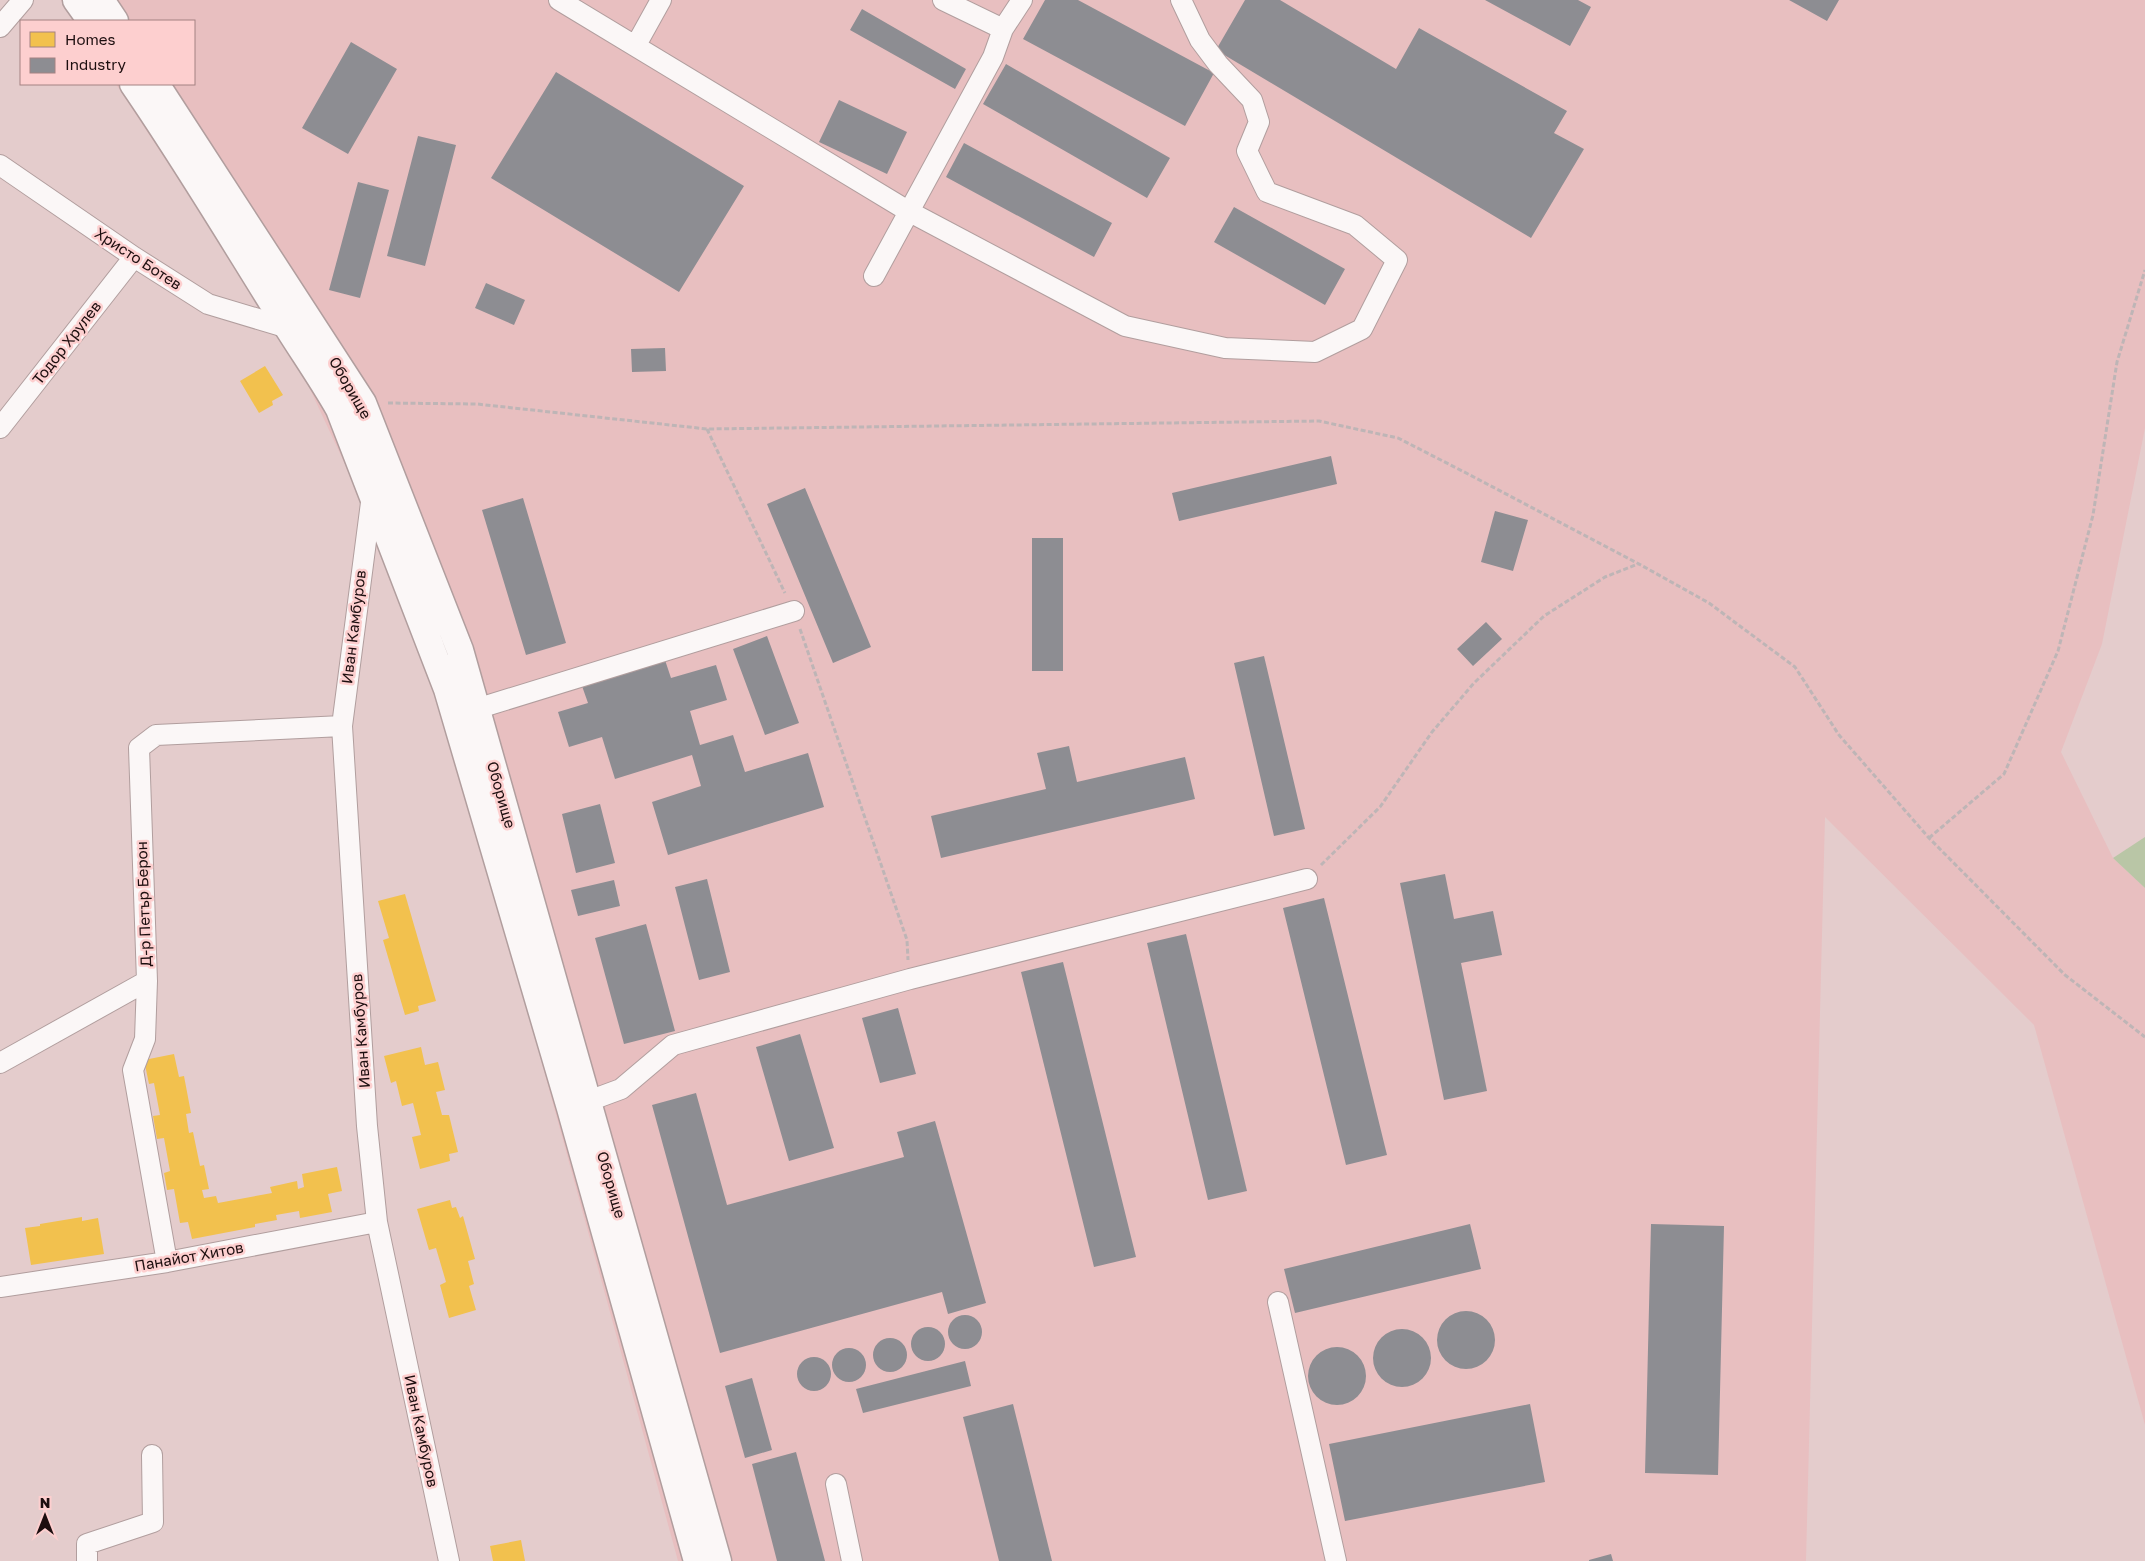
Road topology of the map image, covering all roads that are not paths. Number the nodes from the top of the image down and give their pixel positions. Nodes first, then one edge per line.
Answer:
1 (23, 0) edge
2 (76, 0) edge
3 (101, 0) edge
4 (559, 0) edge
5 (661, 0) edge
6 (943, 0) edge
7 (1022, 0) edge
8 (1181, 0) edge
9 (90, 20) edge
10 (114, 20) edge
11 (0, 27) edge
12 (1003, 29) junction
13 (636, 45) junction
14 (134, 85) edge
15 (157, 85) edge
16 (0, 165) edge
17 (908, 211) junction
18 (134, 257) junction
19 (874, 276) dead end
20 (288, 328) junction
21 (0, 428) edge
22 (372, 495) junction
23 (794, 611) road end
24 (476, 709) junction
25 (342, 726) junction
26 (1307, 879) road end
27 (147, 981) junction
28 (0, 1064) edge
29 (579, 1104) junction
30 (377, 1222) junction
31 (168, 1262) junction
32 (0, 1287) edge
33 (1278, 1302) dead end
34 (152, 1455) dead end
35 (836, 1484) dead end
36 (86, 1561) edge
37 (449, 1561) edge
38 (697, 1561) edge
39 (718, 1561) edge
40 (852, 1561) edge
41 (1336, 1561) edge

1 - 11 street
2 - 9 main road
3 - 10 main road
4 - 13 street
5 - 13 street
6 - 12 street
7 - 12 street
8 - 17 street
12 - 17 street
13 - 17 street
14 - 20 main road, Оборище
15 - 24 main road, Оборище
16 - 18 street, Христо Ботев
17 - 19 street
18 - 20 street, Христо Ботев
18 - 21 street, Тодор Хрулев
20 - 22 main road, Оборище
22 - 25 street, Иван Камбуров
22 - 29 main road, Оборище
23 - 24 street
24 - 29 main road, Оборище
25 - 27 street, Д-р Петър Берон
25 - 30 street, Иван Камбуров
26 - 29 street
27 - 28 street
27 - 31 street, Д-р Петър Берон
29 - 38 main road, Оборище
29 - 39 main road, Оборище
30 - 31 street, Панайот Хитов
30 - 37 street, Иван Камбуров
31 - 32 street, Панайот Хитов
33 - 41 street
34 - 36 street
35 - 40 street

